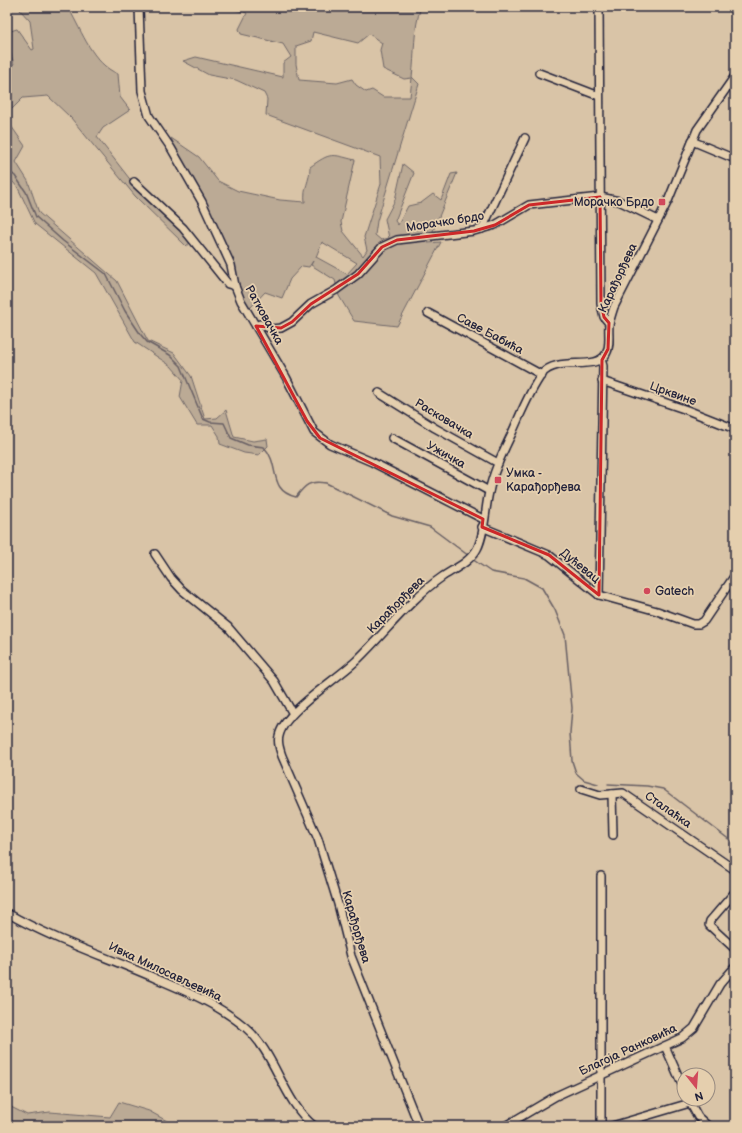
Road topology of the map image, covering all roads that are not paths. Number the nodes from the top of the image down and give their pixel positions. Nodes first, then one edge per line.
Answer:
1 (139, 7) edge
2 (599, 7) edge
3 (539, 73) dead end
4 (735, 76) edge
5 (599, 96) junction
6 (525, 138) dead end
7 (692, 141) junction
8 (735, 159) edge
9 (134, 182) dead end
10 (600, 196) junction
11 (658, 220) junction
12 (482, 229) junction
13 (235, 286) junction
14 (428, 313) dead end
15 (609, 323) junction
16 (256, 326) junction
17 (601, 360) junction
18 (542, 375) junction
19 (602, 381) junction
20 (379, 392) dead end
21 (735, 430) edge
22 (392, 438) dead end
23 (498, 463) junction
24 (489, 491) junction
25 (483, 519) junction
26 (482, 527) junction
27 (155, 554) dead end
28 (735, 576) edge
29 (599, 595) junction
30 (292, 712) junction
31 (581, 790) dead end
32 (612, 794) junction
33 (613, 835) dead end
34 (735, 870) edge
35 (602, 876) dead end
36 (735, 892) edge
37 (7, 913) edge
38 (735, 949) edge
39 (735, 967) edge
40 (665, 1046) junction
41 (676, 1071) edge
42 (601, 1074) junction
43 (676, 1105) edge
44 (692, 1107) edge
45 (314, 1126) edge
46 (420, 1126) edge
47 (505, 1126) edge
48 (601, 1126) edge
49 (612, 1126) edge
50 (708, 1126) edge

1 - 13 street, Ратковачка
2 - 5 street
3 - 5 street
4 - 7 street, Карађорђева
5 - 10 street
6 - 12 street
7 - 8 street
7 - 11 street, Карађорђева
9 - 13 street
10 - 11 street, Морачко брдо
10 - 12 street, Морачко брдо
10 - 15 street
11 - 15 street, Карађорђева
12 - 16 street, Морачко брдо
13 - 16 street, Ратковачка
14 - 18 street, Саве Бабића
15 - 17 street, Карађорђева
16 - 25 street, Ратковачка
17 - 18 street, Карађорђева
17 - 19 street
18 - 23 street, Карађорђева
19 - 21 street, Црквине
19 - 29 street
20 - 23 street, Расковачка
22 - 24 street, Ужичка
23 - 24 street, Карађорђева
24 - 25 street, Карађорђева
25 - 26 street, Карађорђева
26 - 29 street, Дућевац
26 - 30 street, Карађорђева
27 - 30 street
28 - 29 street, Дућевац
30 - 46 street, Карађорђева
31 - 32 street, Сталаћка
32 - 33 street
32 - 34 street, Сталаћка
35 - 42 street
36 - 38 street
37 - 45 street, Ивка Милосављевића
39 - 40 street, Благоја Ранковића
40 - 41 street
40 - 42 street, Благоја Ранковића
42 - 47 street, Благоја Ранковића
42 - 48 street
43 - 49 street
44 - 50 street

